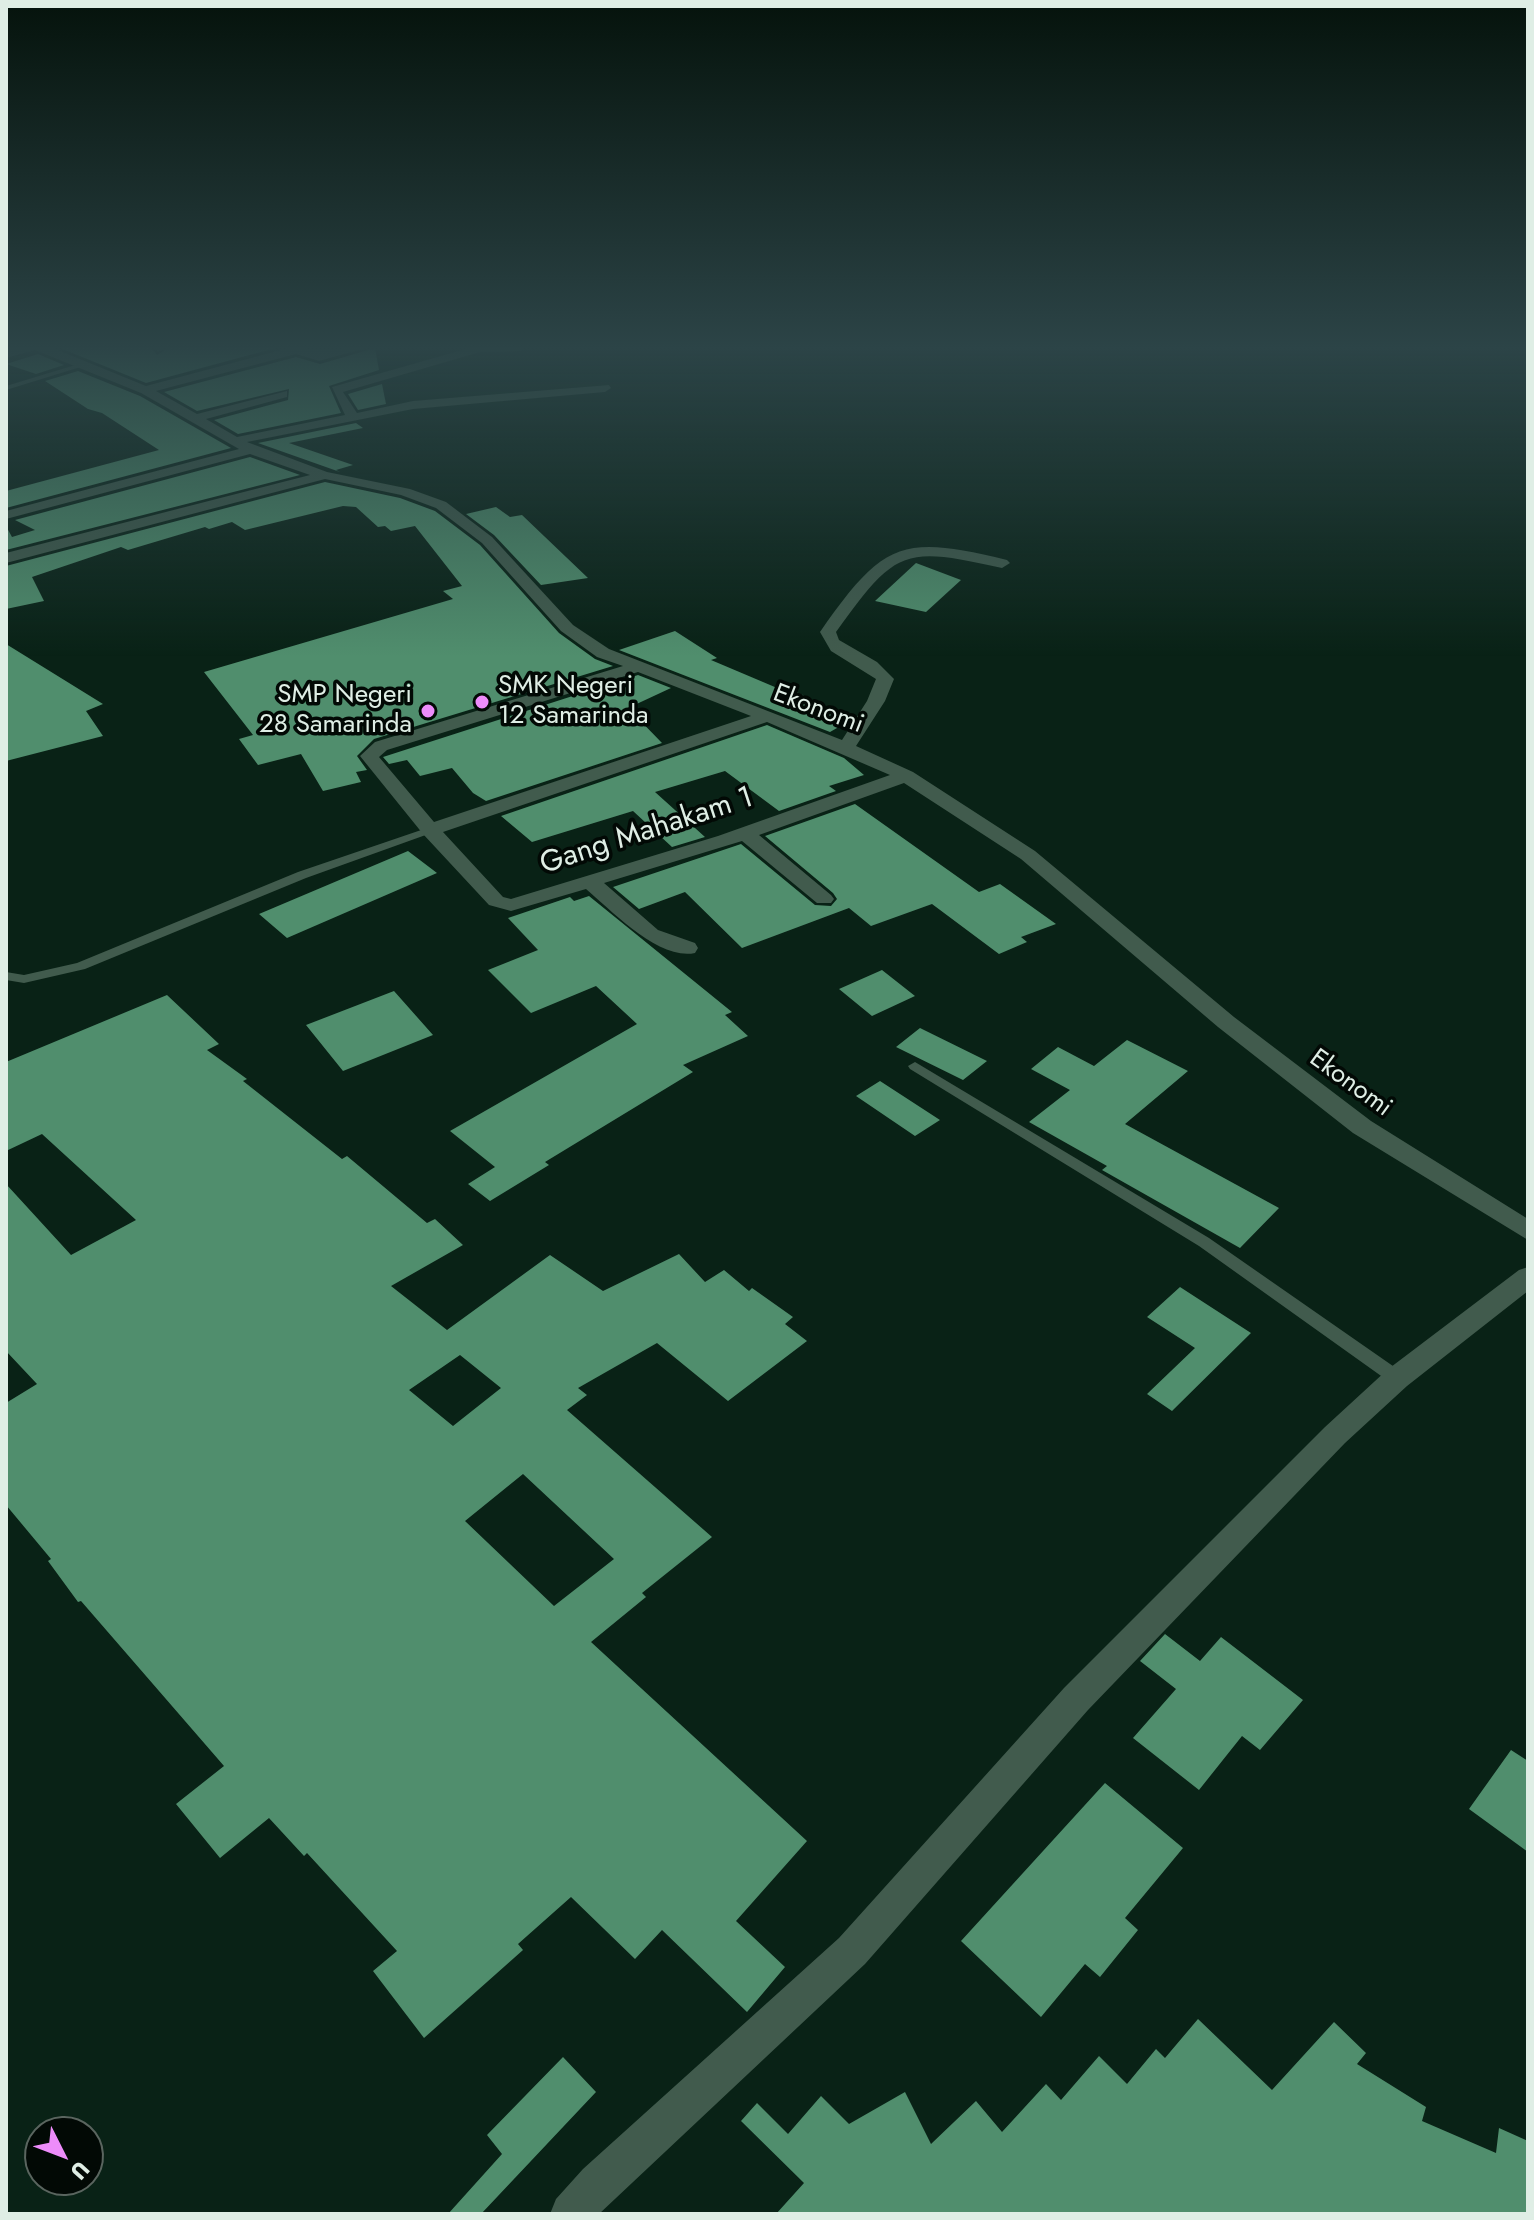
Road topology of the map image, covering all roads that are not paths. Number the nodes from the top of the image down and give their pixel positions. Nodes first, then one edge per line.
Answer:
1 (227, 450) edge
2 (255, 450) edge
3 (324, 475) junction
4 (6, 515) edge
5 (6, 558) edge
6 (1002, 563) dead end
7 (635, 668) junction
8 (764, 717) junction
9 (846, 747) junction
10 (906, 776) junction
11 (430, 830) junction
12 (745, 833) junction
13 (590, 882) junction
14 (824, 899) dead end
15 (687, 948) dead end
16 (6, 976) edge
17 (915, 1066) dead end
18 (1528, 1231) edge
19 (1528, 1277) edge
20 (1397, 1378) junction
21 (571, 2214) edge

1 - 4 street
2 - 3 street, Ekonomi
3 - 5 street
3 - 7 street, Ekonomi
6 - 9 street
7 - 8 street, Ekonomi
7 - 11 street
8 - 9 street, Ekonomi
8 - 11 street
9 - 10 street, Ekonomi
10 - 12 street, Gang Mahakam 1
10 - 18 street, Ekonomi
11 - 13 street, Gang Mahakam 1
11 - 16 lane
12 - 13 street, Gang Mahakam 1
12 - 14 street
13 - 15 street
17 - 20 lane
19 - 20 street
20 - 21 street

